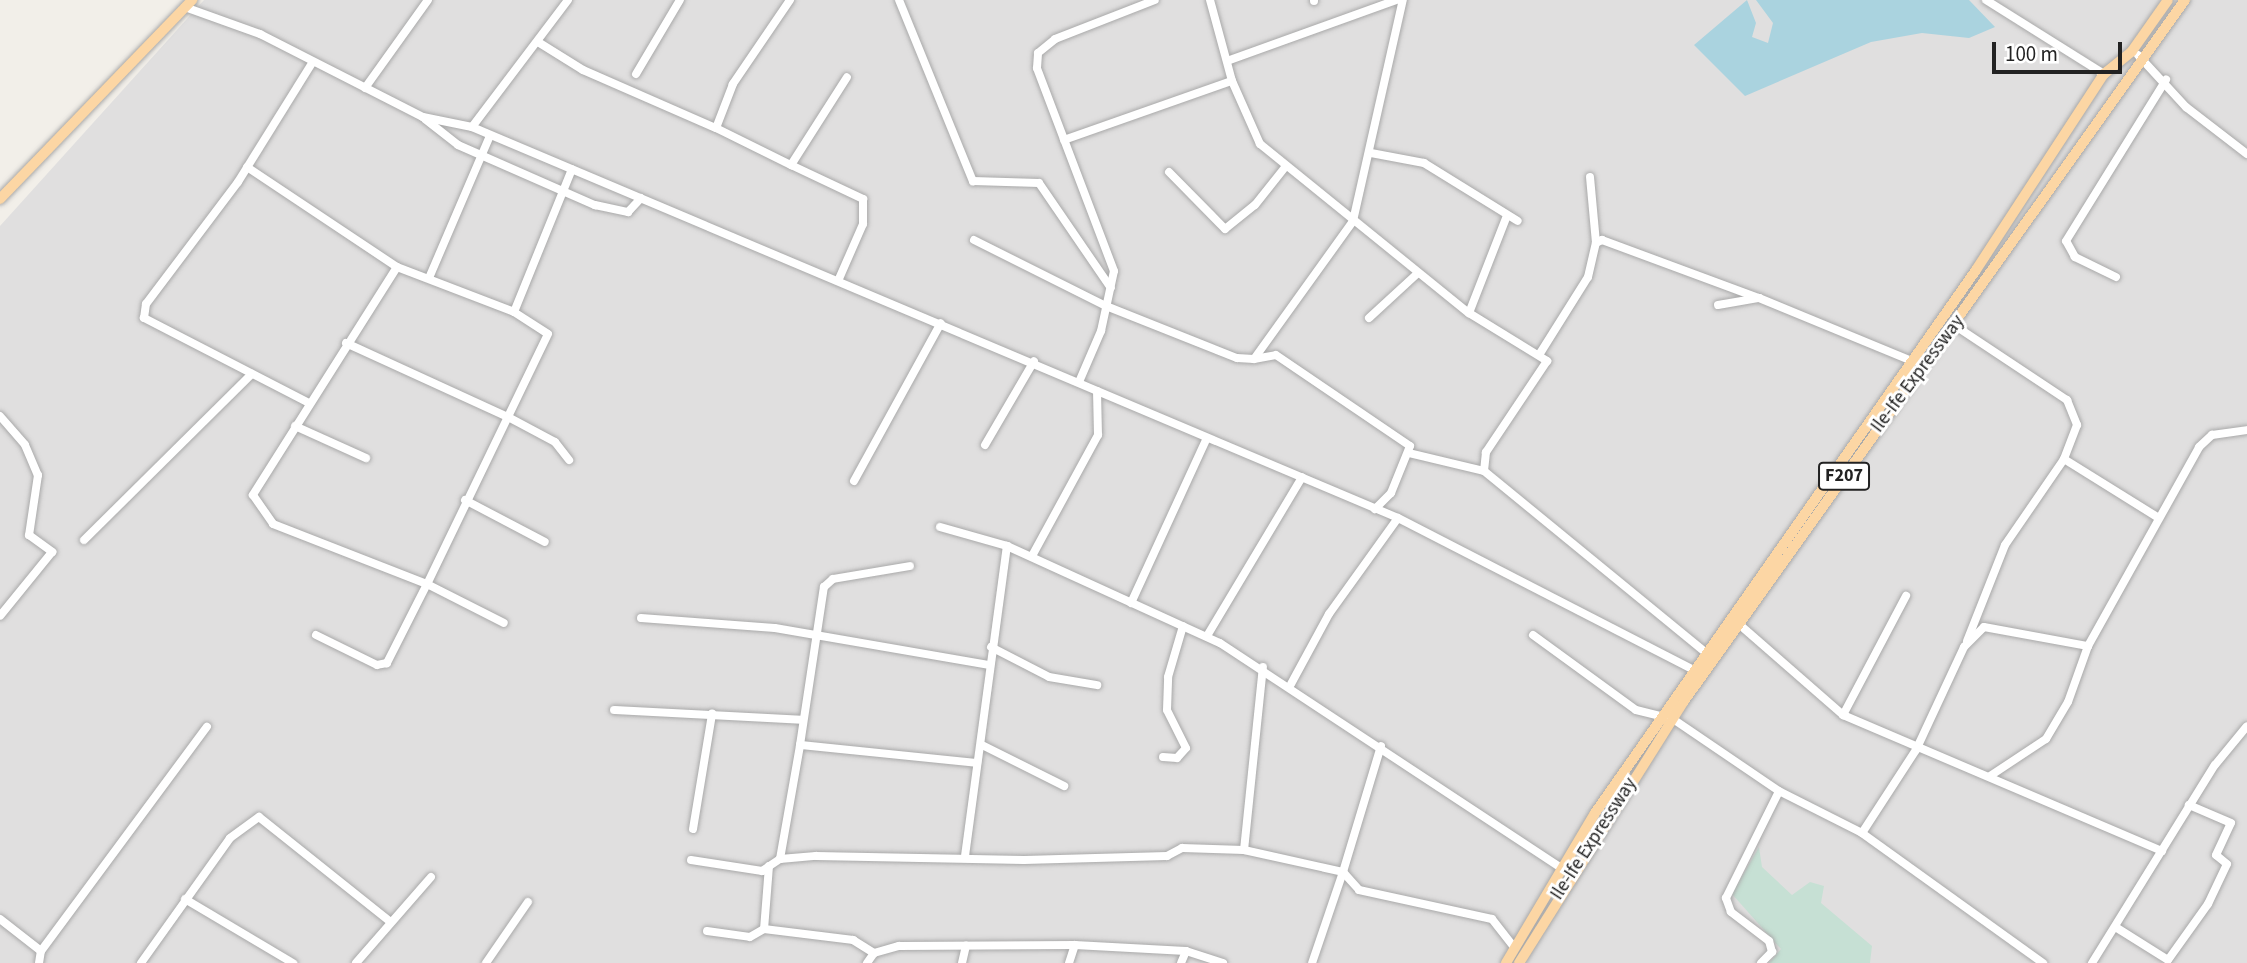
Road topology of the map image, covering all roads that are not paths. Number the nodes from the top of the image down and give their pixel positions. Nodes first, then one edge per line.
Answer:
1 (428, 0) edge
2 (568, 0) edge
3 (680, 0) edge
4 (790, 0) edge
5 (899, 0) edge
6 (1155, 0) edge
7 (1210, 0) edge
8 (1396, 0) edge
9 (1403, 0) edge
10 (1986, 0) edge
11 (2168, 0) edge
12 (2185, 0) edge
13 (189, 4) edge
14 (2149, 26) junction
15 (2161, 35) junction
16 (538, 42) junction
17 (2132, 51) junction
18 (2145, 60) junction
19 (1227, 61) junction
20 (312, 63) junction
21 (636, 74) dead end
22 (2104, 74) junction
23 (847, 77) dead end
24 (2166, 80) junction
25 (1232, 81) junction
26 (365, 88) junction
27 (423, 117) junction
28 (472, 127) junction
29 (716, 128) junction
30 (489, 138) junction
31 (1064, 140) junction
32 (1371, 153) junction
33 (2247, 153) edge
34 (481, 156) junction
35 (791, 165) junction
36 (1286, 166) junction
37 (247, 167) junction
38 (572, 169) junction
39 (1169, 172) dead end
40 (1590, 177) dead end
41 (564, 190) junction
42 (641, 198) junction
43 (0, 199) edge
44 (1506, 218) junction
45 (1518, 220) dead end
46 (1353, 221) junction
47 (974, 240) dead end
48 (1595, 243) junction
49 (397, 267) junction
50 (1976, 270) junction
51 (1418, 272) junction
52 (2116, 277) dead end
53 (429, 278) junction
54 (1987, 278) junction
55 (838, 281) junction
56 (1111, 288) junction
57 (1759, 298) junction
58 (1951, 304) junction
59 (1718, 305) dead end
60 (1106, 306) junction
61 (514, 312) junction
62 (1469, 313) junction
63 (1964, 313) junction
64 (1369, 318) dead end
65 (941, 323) junction
66 (1954, 325) junction
67 (346, 343) junction
68 (1539, 355) junction
69 (1254, 359) junction
70 (1912, 360) junction
71 (1034, 361) junction
72 (252, 374) junction
73 (1079, 382) junction
74 (1097, 391) junction
75 (309, 403) junction
76 (0, 416) edge
77 (510, 418) junction
78 (295, 426) junction
79 (2247, 430) edge
80 (1206, 440) junction
81 (985, 445) dead end
82 (1409, 453) junction
83 (366, 458) dead end
84 (569, 460) dead end
85 (2064, 460) junction
86 (1484, 471) junction
87 (1302, 477) junction
88 (854, 481) dead end
89 (465, 500) junction
90 (1375, 509) junction
91 (2157, 516) junction
92 (1398, 518) junction
93 (940, 527) dead end
94 (84, 540) dead end
95 (545, 542) dead end
96 (1007, 546) junction
97 (1032, 556) junction
98 (910, 566) dead end
99 (427, 584) junction
100 (1906, 596) dead end
101 (1131, 603) junction
102 (0, 615) edge
103 (641, 618) dead end
104 (504, 623) dead end
105 (1740, 625) junction
106 (1183, 626) junction
107 (813, 634) junction
108 (316, 635) dead end
109 (1532, 635) dead end
110 (1206, 636) junction
111 (2088, 646) junction
112 (991, 647) junction
113 (1964, 647) junction
114 (1706, 653) junction
115 (990, 665) junction
116 (1263, 667) junction
117 (1693, 670) junction
118 (1291, 684) junction
119 (1097, 685) dead end
120 (614, 709) dead end
121 (712, 714) junction
122 (1843, 715) junction
123 (1669, 718) junction
124 (802, 720) junction
125 (2247, 726) edge
126 (207, 727) dead end
127 (982, 744) junction
128 (800, 745) junction
129 (1381, 746) junction
130 (1916, 750) junction
131 (1163, 757) dead end
132 (977, 763) junction
133 (1990, 776) junction
134 (1065, 786) dead end
135 (1779, 791) junction
136 (2189, 805) junction
137 (693, 829) dead end
138 (1862, 832) junction
139 (1244, 850) junction
140 (2162, 851) junction
141 (965, 856) junction
142 (780, 859) junction
143 (691, 860) dead end
144 (769, 866) junction
145 (1561, 868) junction
146 (1343, 872) junction
147 (431, 877) dead end
148 (185, 899) junction
149 (528, 902) dead end
150 (0, 919) edge
151 (388, 920) junction
152 (1529, 920) junction
153 (1539, 927) junction
154 (2117, 928) junction
155 (764, 929) junction
156 (707, 931) dead end
157 (966, 945) junction
158 (1075, 945) junction
159 (1515, 948) junction
160 (41, 951) junction
161 (1186, 951) junction
162 (874, 953) junction
163 (39, 963) edge
164 (141, 963) edge
165 (293, 963) edge
166 (356, 963) edge
167 (486, 963) edge
168 (867, 963) edge
169 (962, 963) edge
170 (1069, 963) edge
171 (1181, 963) edge
172 (1223, 963) edge
173 (1312, 963) edge
174 (1506, 963) edge
175 (1519, 963) edge
176 (1761, 963) edge
177 (2043, 963) edge
178 (2092, 963) edge

1 - 26 street
2 - 16 street
3 - 21 street
4 - 29 street
5 - 56 street
6 - 31 street
7 - 19 street
8 - 19 street
9 - 32 street
10 - 22 street
11 - 14 main road, Ile-Ife Expressway / F207
12 - 15 main road, Ile-Ife Expressway / F207
13 - 20 street
13 - 43 main road
14 - 15 main road
14 - 17 main road, Ile-Ife Expressway / F207
15 - 18 main road, Ile-Ife Expressway / F207
16 - 28 street
16 - 29 street
17 - 18 street
17 - 22 main road, Ile-Ife Expressway / F207
18 - 24 street
18 - 54 main road, Ile-Ife Expressway / F207
19 - 25 street
20 - 26 street
20 - 37 street
22 - 50 main road, Ile-Ife Expressway / F207
23 - 35 street
24 - 33 street
24 - 52 street
25 - 31 street
25 - 36 street
26 - 27 street
27 - 28 street
27 - 34 street
28 - 30 street
29 - 35 street
30 - 34 street
30 - 38 street
31 - 56 street
32 - 44 street
32 - 46 street
34 - 41 street
34 - 53 street
35 - 55 street
36 - 39 street
36 - 46 street
37 - 49 street
37 - 72 street
38 - 41 street
38 - 42 street
40 - 48 street
41 - 42 street
41 - 61 street
42 - 55 street
44 - 45 street
44 - 62 street
46 - 51 street
46 - 69 street
47 - 60 street
48 - 57 street
48 - 68 street
49 - 53 street
49 - 67 street
50 - 54 main road
50 - 58 main road, Ile-Ife Expressway / F207
51 - 62 street
51 - 64 street
53 - 61 street
54 - 63 main road, Ile-Ife Expressway / F207
55 - 65 street
56 - 60 street
57 - 59 street
57 - 70 street
58 - 63 main road
58 - 70 main road, Ile-Ife Expressway / F207
60 - 69 street
60 - 73 street
61 - 77 street
62 - 68 street
63 - 66 main road, Ile-Ife Expressway / F207
65 - 71 street
65 - 88 street
66 - 85 street
66 - 105 main road, Ile-Ife Expressway / F207
67 - 75 street
67 - 77 street
68 - 86 street
69 - 82 street
70 - 114 main road, Ile-Ife Expressway / F207
71 - 73 street
71 - 81 street
72 - 75 street
72 - 94 street
73 - 74 street
74 - 80 street
74 - 97 street
75 - 78 street
76 - 102 street
77 - 84 street
77 - 89 street
78 - 83 street
78 - 99 street
79 - 91 street
80 - 87 street
80 - 101 street
82 - 86 street
82 - 90 street
85 - 91 street
85 - 113 street
86 - 114 street
87 - 90 street
87 - 110 street
89 - 95 street
89 - 99 street
90 - 92 street
91 - 111 street
92 - 117 street
92 - 118 street
93 - 96 street
96 - 97 street
96 - 112 street
97 - 101 street
98 - 107 street
99 - 104 street
99 - 108 street
100 - 122 street
101 - 106 street
103 - 107 street
105 - 122 street
105 - 123 main road, Ile-Ife Expressway / F207
106 - 110 street
106 - 131 street
107 - 115 street
107 - 124 street
109 - 123 street
110 - 116 street
111 - 113 street
111 - 133 street
112 - 115 street
112 - 119 street
113 - 130 street
114 - 117 main road, Ile-Ife Expressway / F207
115 - 127 street
116 - 118 street
116 - 139 street
117 - 123 main road, Ile-Ife Expressway / F207
118 - 129 street
120 - 121 street
121 - 124 street
121 - 137 street
122 - 130 street
123 - 135 street
123 - 145 main road, Ile-Ife Expressway / F207
123 - 153 main road, Ile-Ife Expressway / F207
124 - 128 street
125 - 136 street
126 - 160 street
127 - 132 street
127 - 134 street
128 - 132 street
128 - 142 street
129 - 145 street
129 - 146 street
130 - 133 street
130 - 138 street
132 - 141 street
133 - 140 street
135 - 138 street
135 - 176 street
136 - 140 street
136 - 154 street
138 - 177 street
139 - 141 street
139 - 146 street
140 - 154 street
141 - 142 street
142 - 144 street
143 - 144 street
144 - 155 street
145 - 152 main road, Ile-Ife Expressway / F207
146 - 159 street
146 - 173 street
147 - 151 street
148 - 151 street
148 - 164 street
148 - 165 street
149 - 167 street
150 - 160 street
151 - 166 street
152 - 153 main road
152 - 159 main road, Ile-Ife Expressway / F207
153 - 175 main road, Ile-Ife Expressway / F207
154 - 178 street
155 - 156 street
155 - 162 street
157 - 158 street
157 - 162 street
157 - 169 street
158 - 161 street
158 - 170 street
159 - 174 main road, Ile-Ife Expressway / F207
160 - 163 street
161 - 171 street
161 - 172 street
162 - 168 street

